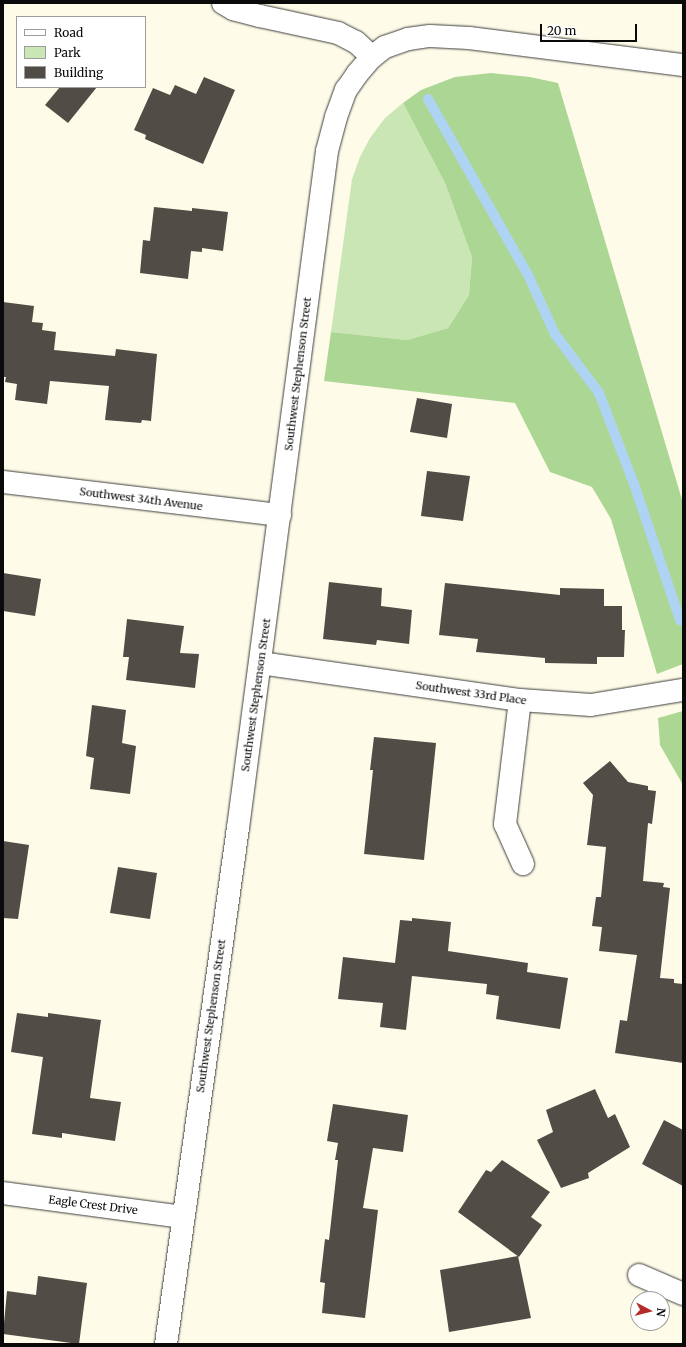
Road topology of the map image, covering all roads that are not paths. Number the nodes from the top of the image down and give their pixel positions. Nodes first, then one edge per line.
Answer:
1 (223, 3) edge
2 (372, 57) junction
3 (683, 64) edge
4 (3, 482) edge
5 (280, 516) junction
6 (260, 663) junction
7 (683, 690) edge
8 (520, 700) junction
9 (523, 864) dead end
10 (3, 1194) edge
11 (183, 1217) junction
12 (639, 1275) dead end
13 (683, 1294) edge
14 (166, 1344) edge

1 - 2 street
2 - 3 street, Southwest Stephenson Street
2 - 5 street, Southwest Stephenson Street
4 - 5 street, Southwest 34th Avenue
5 - 6 street, Southwest Stephenson Street
6 - 8 street, Southwest 33rd Place
6 - 11 street, Southwest Stephenson Street
7 - 8 street, Southwest 33rd Place
8 - 9 street
10 - 11 street, Eagle Crest Drive
11 - 14 street, Southwest Stephenson Street
12 - 13 street

